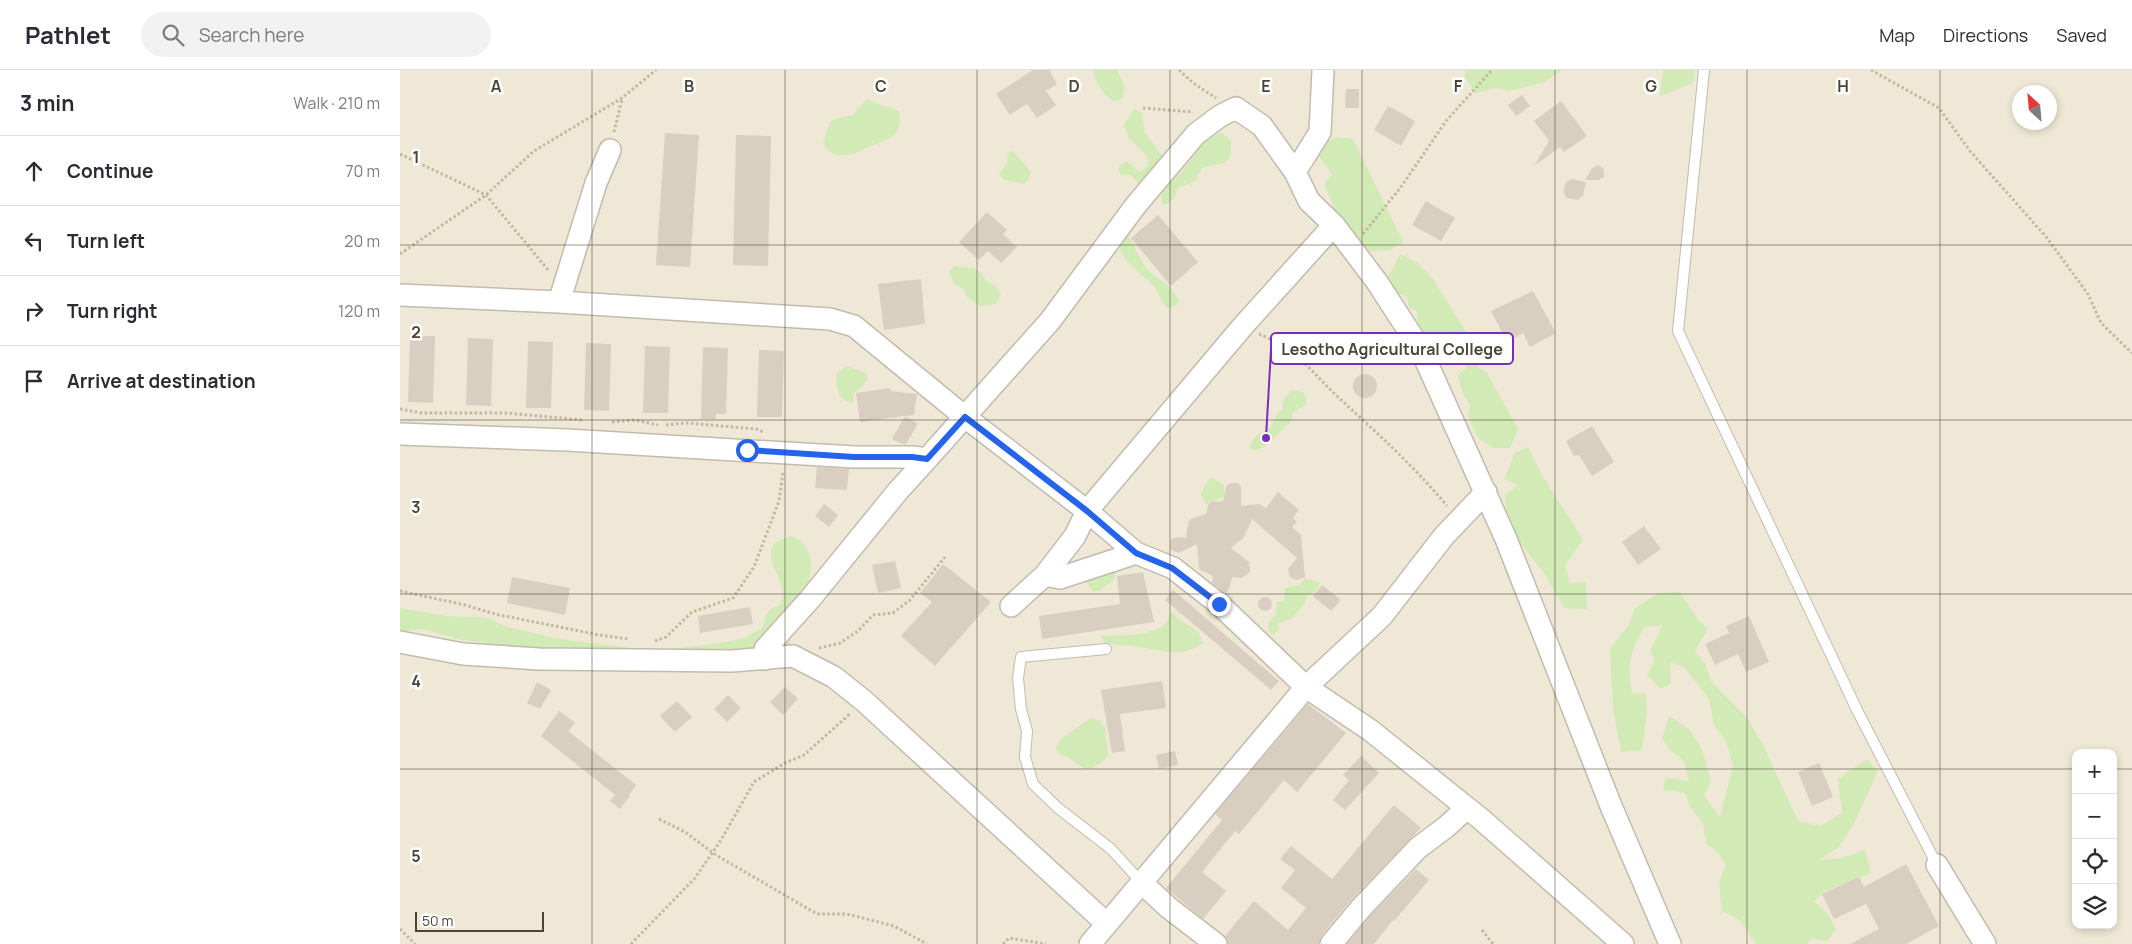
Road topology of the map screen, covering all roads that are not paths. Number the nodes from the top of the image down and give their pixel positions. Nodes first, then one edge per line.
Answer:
1 (1323, 70) edge
2 (1704, 70) edge
3 (610, 150) road end
4 (1295, 172) junction
5 (1334, 226) junction
6 (400, 295) edge
7 (559, 302) junction
8 (965, 417) junction
9 (400, 434) edge
10 (927, 459) junction
11 (1486, 492) junction
12 (1087, 511) junction
13 (1136, 553) junction
14 (1045, 574) junction
15 (1011, 606) dead end
16 (400, 642) edge
17 (1106, 649) dead end
18 (765, 659) junction
19 (1306, 687) junction
20 (1467, 808) junction
21 (1937, 865) joint
22 (1142, 883) junction
23 (1107, 924) junction
24 (1090, 944) edge
25 (1216, 944) edge
26 (1331, 944) edge
27 (1623, 944) edge
28 (1670, 944) edge
29 (1985, 944) edge

1 - 4 street
2 - 21 lane
3 - 7 street
4 - 5 street
4 - 8 street
5 - 11 street
5 - 12 street
6 - 7 street
7 - 8 street
8 - 10 street
8 - 12 street
9 - 10 street
10 - 18 street
11 - 19 street
11 - 28 street
12 - 13 street
12 - 14 street
13 - 14 street
13 - 19 street
14 - 15 street
16 - 18 street
17 - 22 lane
18 - 23 street
19 - 20 street
19 - 22 street
20 - 26 street
20 - 27 street
21 - 29 street
22 - 23 street
22 - 25 street
23 - 24 street

